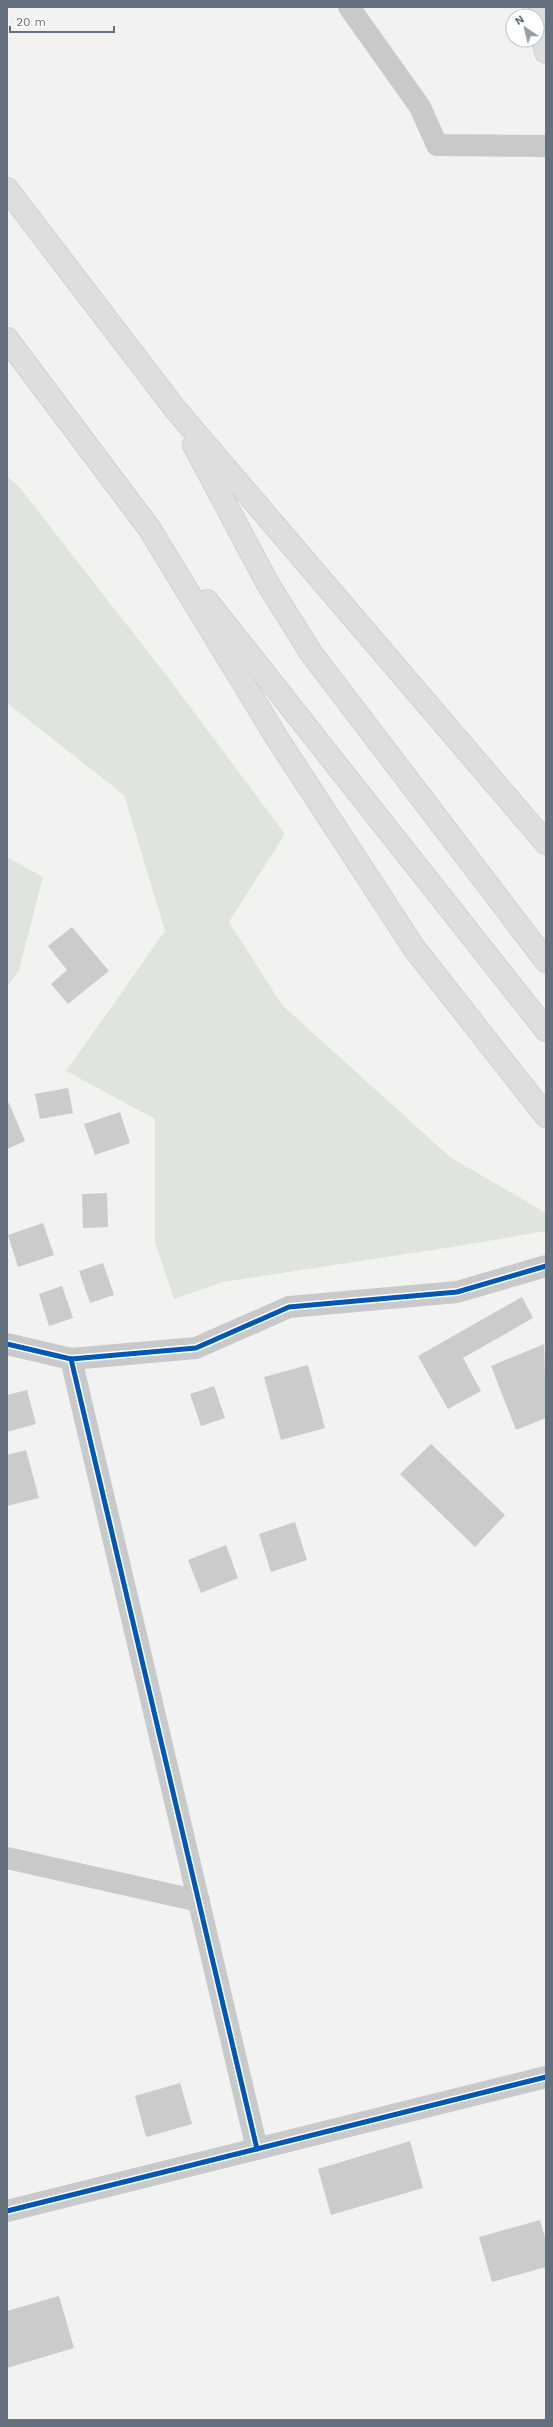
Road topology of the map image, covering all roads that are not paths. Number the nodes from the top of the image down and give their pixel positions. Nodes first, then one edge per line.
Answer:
1 (349, 7) edge
2 (546, 146) edge
3 (7, 189) edge
4 (7, 339) edge
5 (176, 410) junction
6 (149, 528) junction
7 (546, 843) edge
8 (546, 961) edge
9 (546, 1030) edge
10 (546, 1116) edge
11 (546, 1266) edge
12 (7, 1344) edge
13 (71, 1360) junction
14 (7, 1858) edge
15 (199, 1901) junction
16 (546, 2077) edge
17 (257, 2149) junction
18 (7, 2211) edge

1 - 2 street
3 - 5 main road
4 - 6 main road
5 - 7 main road
5 - 8 main road
6 - 9 main road
6 - 10 main road
11 - 13 street
12 - 13 street
13 - 15 street
14 - 15 street
15 - 17 street
16 - 17 street
17 - 18 street

